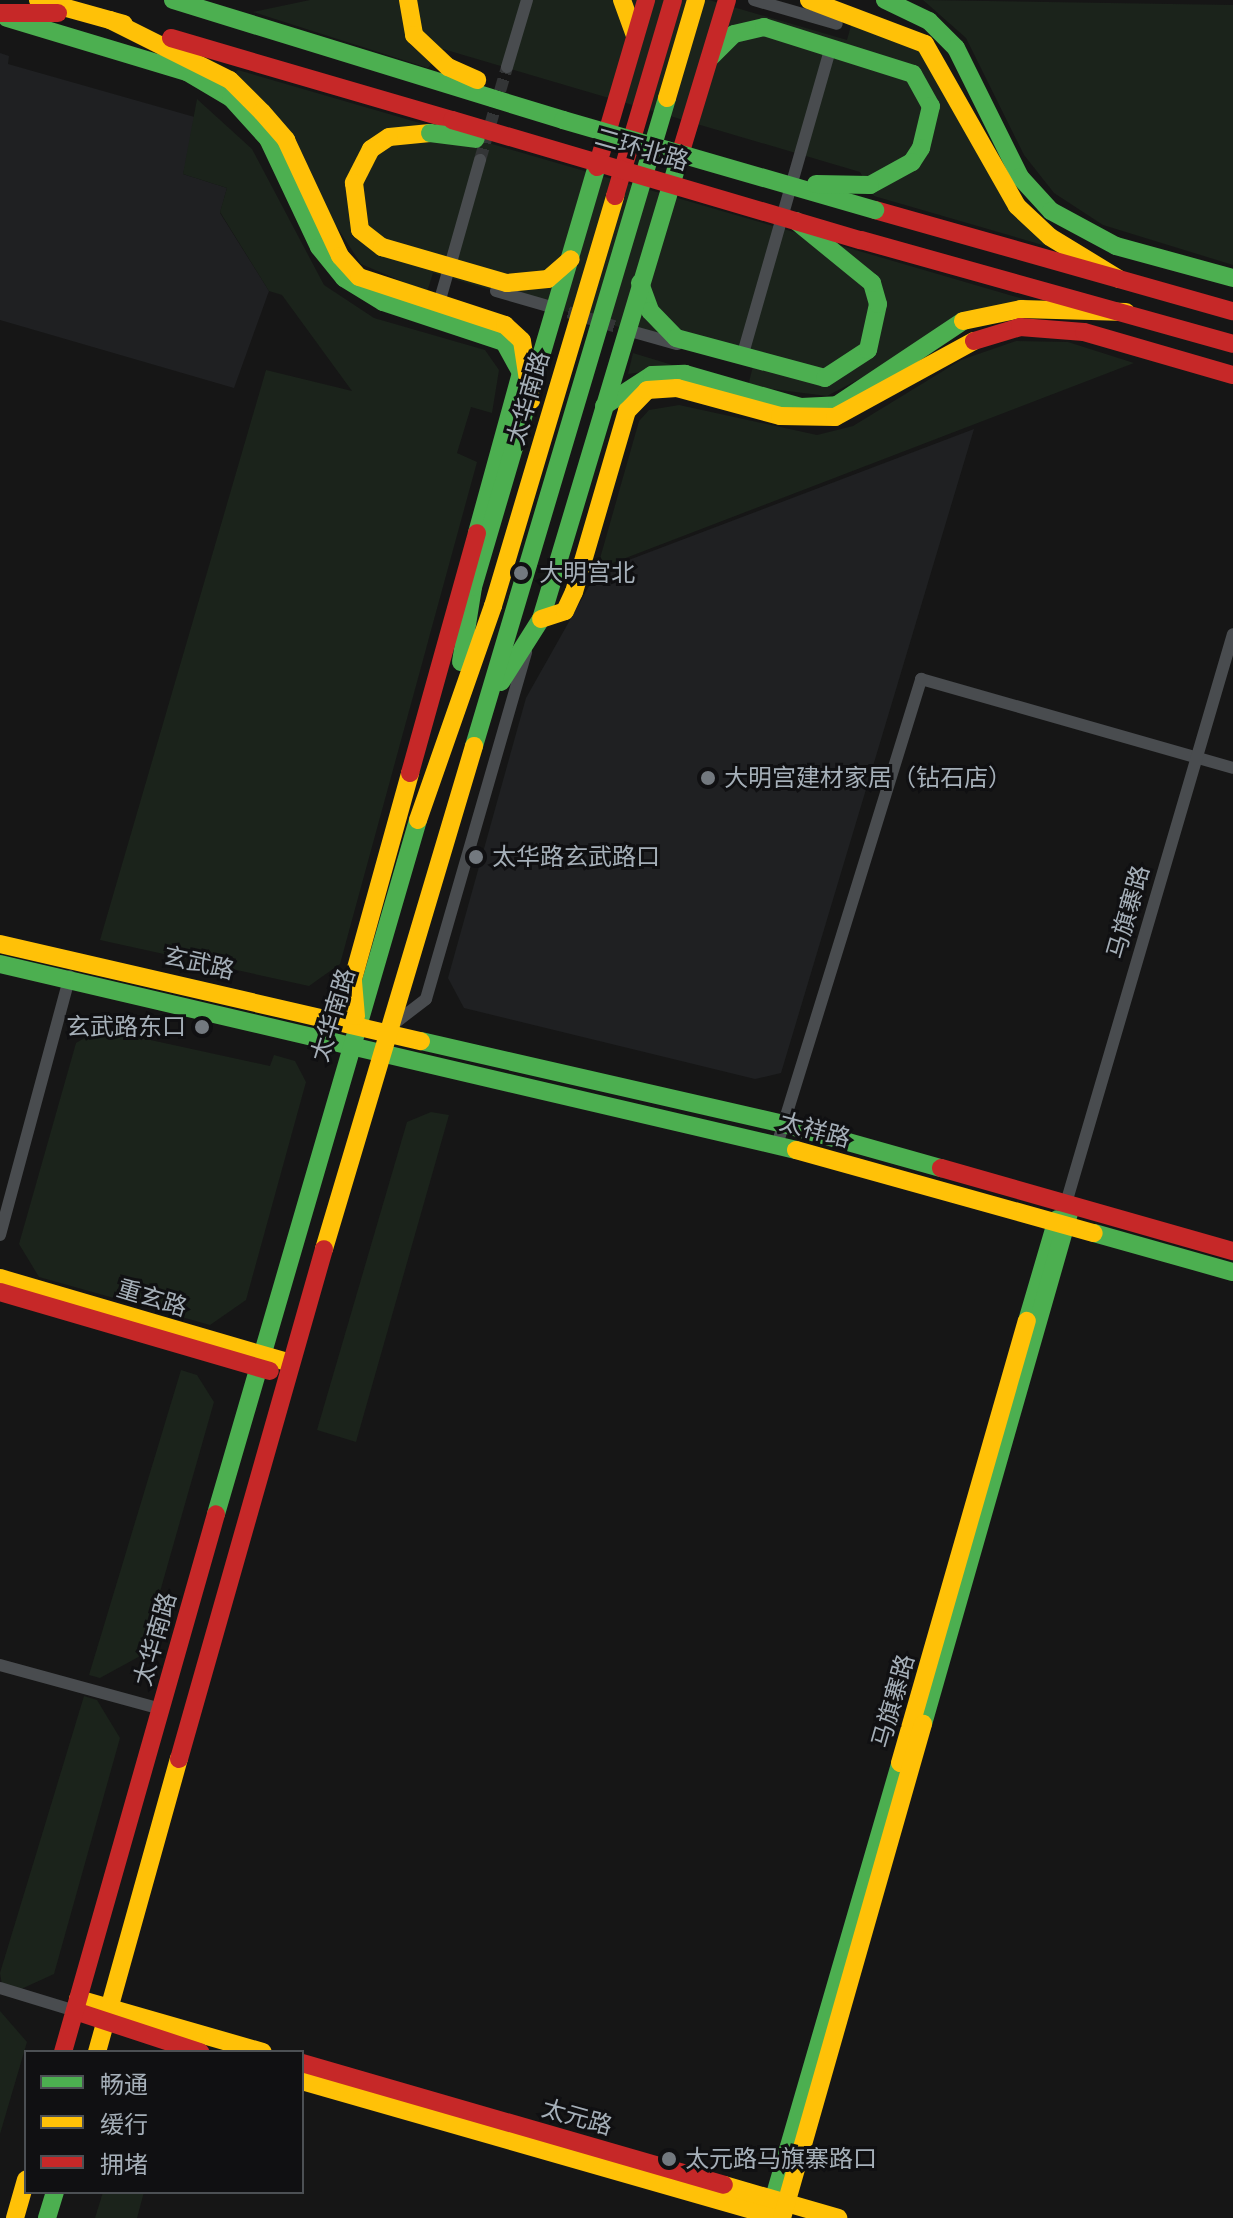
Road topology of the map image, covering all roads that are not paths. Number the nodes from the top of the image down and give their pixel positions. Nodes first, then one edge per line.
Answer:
1 (38, 0) edge
2 (173, 0) edge
3 (408, 0) edge
4 (527, 0) edge
5 (622, 0) edge
6 (646, 0) edge
7 (673, 0) edge
8 (696, 0) edge
9 (727, 0) edge
10 (754, 0) edge
11 (809, 0) edge
12 (885, 0) edge
13 (87, 14) junction
14 (0, 15) edge
15 (110, 20) junction
16 (837, 26) dead end
17 (635, 36) junction
18 (829, 53) dead end
19 (710, 58) junction
20 (507, 67) tunnel mouth
21 (563, 120) junction
22 (557, 150) junction
23 (480, 160) tunnel mouth
24 (781, 184) junction
25 (791, 218) junction
26 (452, 259) dead end
27 (571, 259) junction
28 (1233, 278) edge
29 (1119, 279) junction
30 (640, 283) junction
31 (441, 296) dead end
32 (548, 306) tunnel mouth
33 (1233, 311) edge
34 (1126, 312) junction
35 (634, 332) tunnel mouth
36 (1233, 344) edge
37 (741, 358) junction
38 (1233, 375) edge
39 (735, 379) dead end
40 (531, 400) junction
41 (604, 406) junction
42 (536, 627) junction
43 (1233, 634) edge
44 (455, 698) junction
45 (485, 706) junction
46 (1198, 758) junction
47 (1233, 768) edge
48 (0, 944) edge
49 (74, 960) junction
50 (0, 964) edge
51 (69, 980) junction
52 (356, 1024) junction
53 (388, 1028) junction
54 (350, 1043) junction
55 (380, 1055) junction
56 (784, 1124) junction
57 (777, 1145) junction
58 (1068, 1204) junction
59 (1063, 1222) junction
60 (0, 1235) edge
61 (1233, 1251) edge
62 (1233, 1272) edge
63 (0, 1278) edge
64 (0, 1292) edge
65 (258, 1361) junction
66 (288, 1369) junction
67 (0, 1665) edge
68 (161, 1709) junction
69 (0, 1988) edge
70 (76, 2005) junction
71 (107, 2016) junction
72 (64, 2050) edge
73 (98, 2050) edge
74 (195, 2050) edge
75 (254, 2050) edge
76 (304, 2064) edge
77 (304, 2082) edge
78 (24, 2187) edge
79 (54, 2194) edge
80 (778, 2211) edge
81 (15, 2218) edge
82 (47, 2218) edge
83 (838, 2218) edge

1 - 13 main road, 二环北路
2 - 21 main road, 二环北路
3 - 21 main road
4 - 20 street
5 - 17 main road
6 - 17 main road
7 - 44 main road, 太华南路
8 - 45 main road, 太华南路
9 - 19 main road
10 - 16 street
11 - 29 main road
12 - 28 main road
13 - 14 main road
13 - 15 main road, 二环北路
14 - 52 main road
15 - 22 main road, 二环北路, bridge
15 - 40 main road
17 - 27 main road
18 - 37 street
19 - 24 main road, bridge
19 - 30 main road
21 - 24 main road, 二环北路, bridge
22 - 25 main road, 二环北路, bridge
22 - 27 main road, bridge
23 - 26 street
24 - 29 main road, 二环北路, bridge
25 - 30 main road, bridge
25 - 34 main road, 二环北路, bridge
27 - 40 main road
29 - 33 main road, 二环北路
30 - 41 main road
31 - 32 street
34 - 36 main road, 二环北路
34 - 41 main road
35 - 37 street
37 - 39 street
38 - 42 main road
40 - 44 main road
41 - 42 main road
42 - 45 main road
42 - 53 street
43 - 46 street, 马旗寨路
44 - 52 main road, 太华南路
45 - 53 main road, 太华南路
46 - 47 street
46 - 56 street
46 - 58 street, 马旗寨路
48 - 49 main road, 玄武路
49 - 51 street
49 - 52 main road, 玄武路
50 - 51 main road, 玄武路
51 - 54 main road, 玄武路
51 - 60 street
52 - 53 main road, 玄武路
52 - 54 main road, 太华南路
53 - 55 main road, 太华南路
53 - 56 main road, 太祥路
54 - 55 main road, 玄武路
54 - 65 main road, 太华南路
55 - 57 main road, 太祥路
55 - 66 main road, 太华南路
56 - 57 street
56 - 58 main road, 太祥路
57 - 59 main road, 太祥路
58 - 59 main road, 马旗寨路
58 - 61 main road, 太祥路
59 - 62 main road, 太祥路
59 - 80 main road, 马旗寨路
63 - 65 main road, 重玄路
64 - 65 main road, 重玄路
65 - 66 main road, 重玄路
65 - 68 main road, 太华南路
66 - 71 main road, 太华南路
67 - 68 street
68 - 70 main road, 太华南路
69 - 70 street
70 - 71 main road
70 - 72 main road, 太华南路
71 - 73 main road, 太华南路
71 - 74 main road
71 - 75 main road
76 - 80 main road, 太元路
77 - 80 main road, 太元路
78 - 81 main road
79 - 82 main road
80 - 83 main road, 太元路

